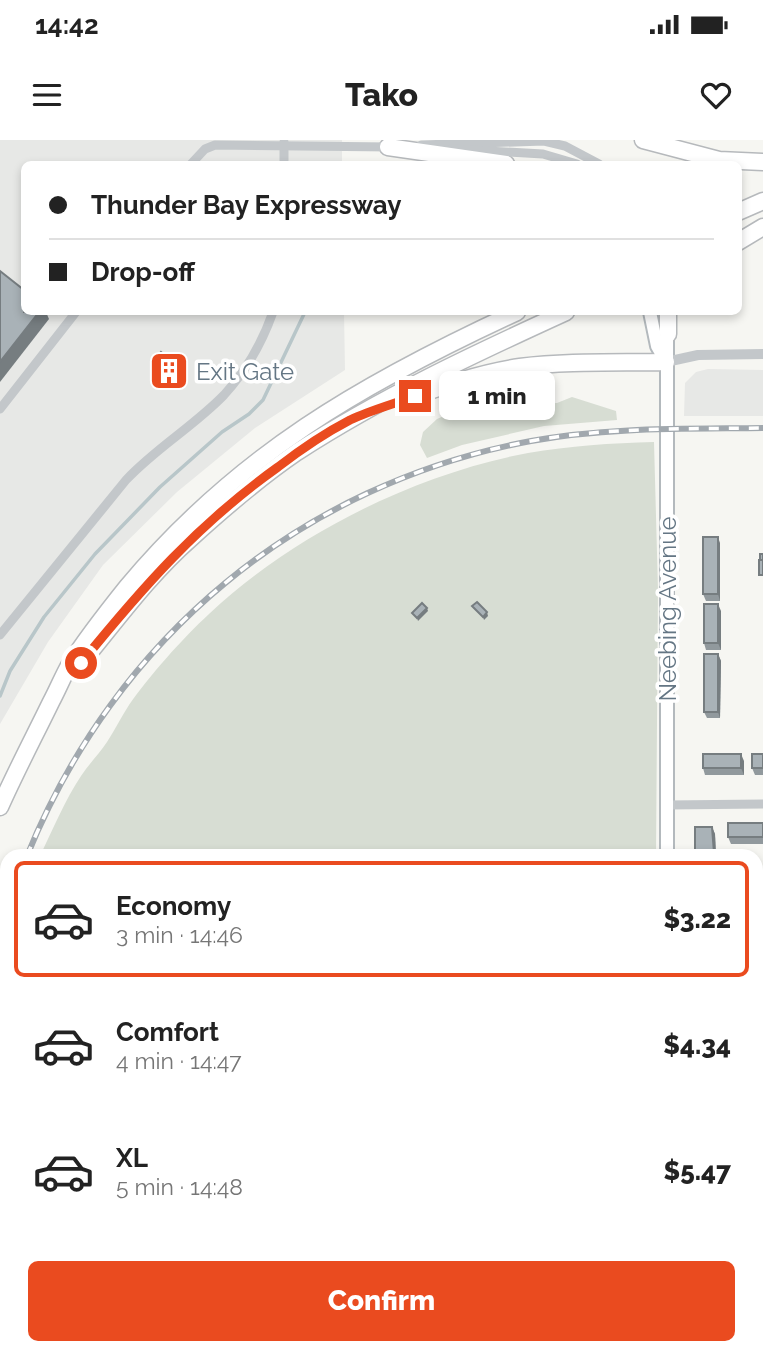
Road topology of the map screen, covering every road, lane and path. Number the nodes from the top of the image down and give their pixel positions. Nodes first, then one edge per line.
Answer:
1 (429, 140) edge
2 (643, 140) edge
3 (284, 143) edge
4 (388, 147) junction
5 (194, 161) edge
6 (284, 161) edge
7 (485, 161) edge
8 (569, 161) edge
9 (593, 161) edge
10 (741, 161) edge
11 (742, 161) edge
12 (763, 162) edge
13 (763, 201) edge
14 (742, 210) edge
15 (763, 220) edge
16 (763, 228) edge
17 (742, 229) edge
18 (742, 240) edge
19 (74, 315) edge
20 (272, 315) edge
21 (498, 315) edge
22 (510, 315) edge
23 (560, 315) edge
24 (651, 315) edge
25 (667, 315) edge
26 (668, 334) joint
27 (445, 345) junction
28 (763, 354) edge
29 (666, 362) junction
30 (0, 409) edge
31 (350, 421) junction
32 (0, 635) edge
33 (52, 701) junction
34 (763, 804) edge
35 (667, 805) junction
36 (0, 807) edge
37 (667, 849) edge

1 - 4 highway
2 - 10 highway
3 - 4 street
3 - 5 street
3 - 6 street
4 - 7 highway
4 - 8 street
4 - 9 street
11 - 12 highway
13 - 14 highway
15 - 17 highway
16 - 18 highway
19 - 30 street
20 - 32 street
21 - 27 highway
22 - 27 highway
23 - 31 highway
24 - 29 main road, Neebing Avenue
25 - 26 highway
26 - 29 main road, Neebing Avenue
27 - 33 highway
28 - 29 street
29 - 31 highway
29 - 35 main road, Neebing Avenue
31 - 33 highway
33 - 36 highway
34 - 35 street
35 - 37 main road, Neebing Avenue

